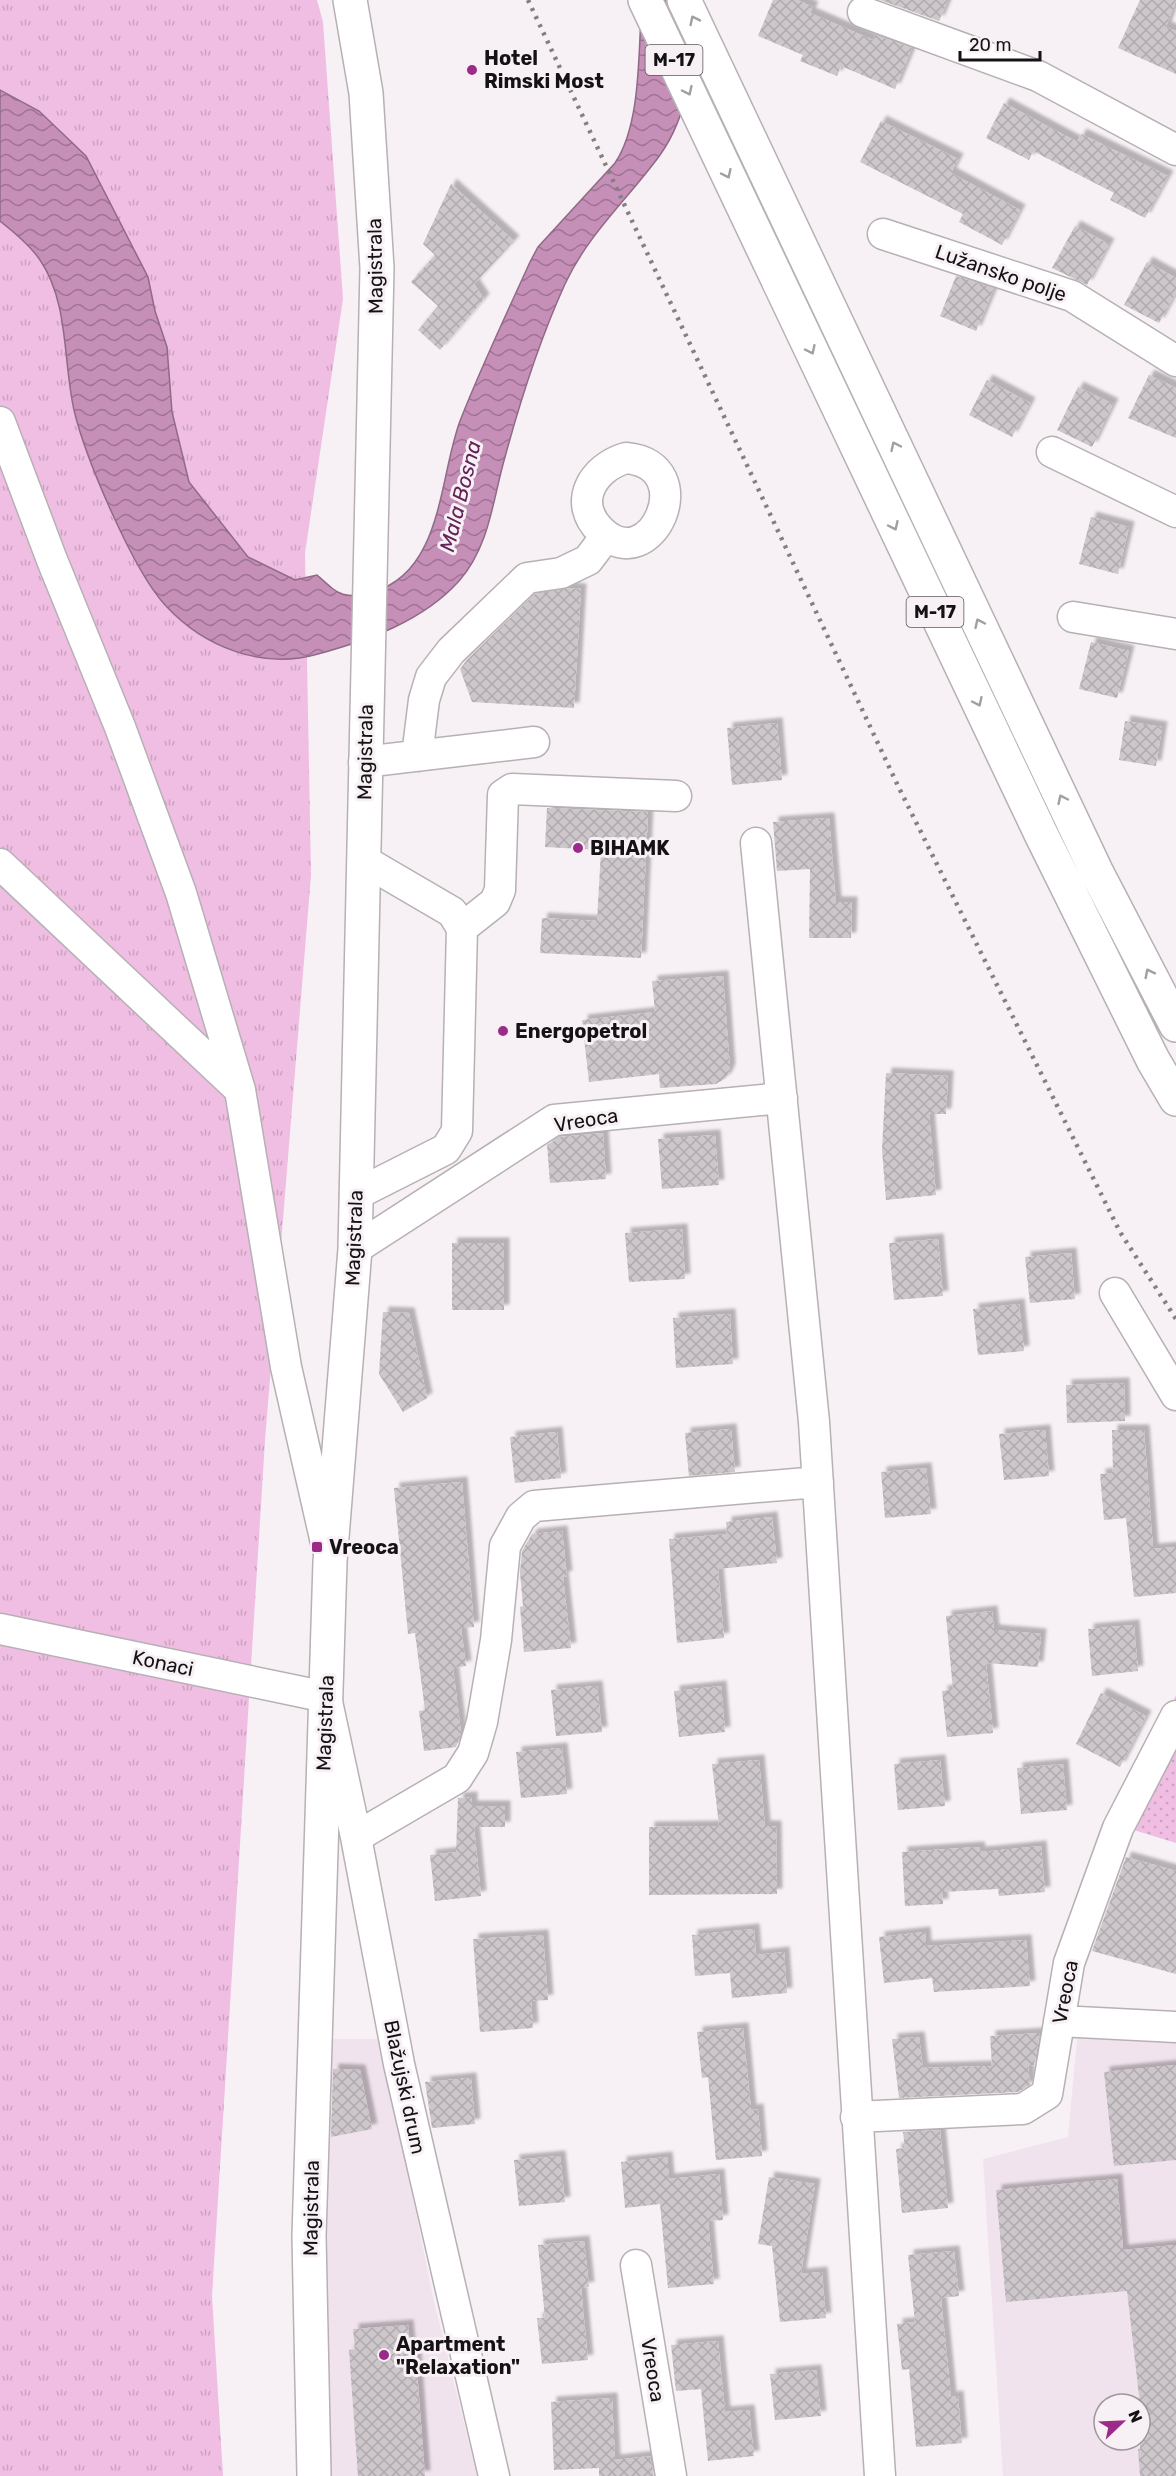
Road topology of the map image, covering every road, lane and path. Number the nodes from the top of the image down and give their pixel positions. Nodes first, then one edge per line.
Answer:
1 (350, 0) edge
2 (645, 0) edge
3 (684, 0) edge
4 (863, 12) dead end
5 (1176, 150) edge
6 (884, 234) dead end
7 (1176, 361) edge
8 (0, 422) edge
9 (1052, 452) dead end
10 (1176, 512) edge
11 (606, 536) dead end
12 (1073, 617) dead end
13 (1176, 634) edge
14 (534, 742) dead end
15 (365, 752) junction
16 (417, 756) junction
17 (676, 796) dead end
18 (756, 843) dead end
19 (363, 860) junction
20 (0, 864) edge
21 (462, 927) junction
22 (1176, 1025) edge
23 (240, 1090) junction
24 (782, 1098) junction
25 (1176, 1099) edge
26 (355, 1195) junction
27 (355, 1249) junction
28 (1115, 1293) dead end
29 (1176, 1395) edge
30 (818, 1482) junction
31 (330, 1562) junction
32 (0, 1629) edge
33 (326, 1697) junction
34 (1176, 1716) edge
35 (356, 1837) junction
36 (1059, 2020) junction
37 (1176, 2027) edge
38 (856, 2117) junction
39 (636, 2265) dead end
40 (314, 2476) edge
41 (494, 2476) edge
42 (671, 2476) edge
43 (880, 2476) edge

1 - 15 main road, Magistrala
2 -> 25 main road, M-17
22 -> 3 main road, M-17
4 - 5 street
6 - 7 street, Lužansko polje
8 - 23 street
9 - 10 street
11 - 16 street
12 - 13 street
14 - 16 street
15 - 16 street
15 - 19 main road, Magistrala
17 - 21 street
18 - 24 street
19 - 21 street
19 - 26 main road, Magistrala
20 - 23 street
21 - 26 street
23 - 31 street
24 - 27 street, Vreoca
24 - 30 street
26 - 27 main road, Magistrala
27 - 31 main road, Magistrala
28 - 29 street
30 - 35 street
30 - 38 street
31 - 33 main road, Magistrala
32 - 33 street, Konaci
33 - 35 street, Blažujski drum
33 - 40 main road, Magistrala
34 - 36 street, Vreoca
35 - 41 street, Blažujski drum
36 - 37 street
36 - 38 street, Vreoca
38 - 43 street
39 - 42 street, Vreoca

